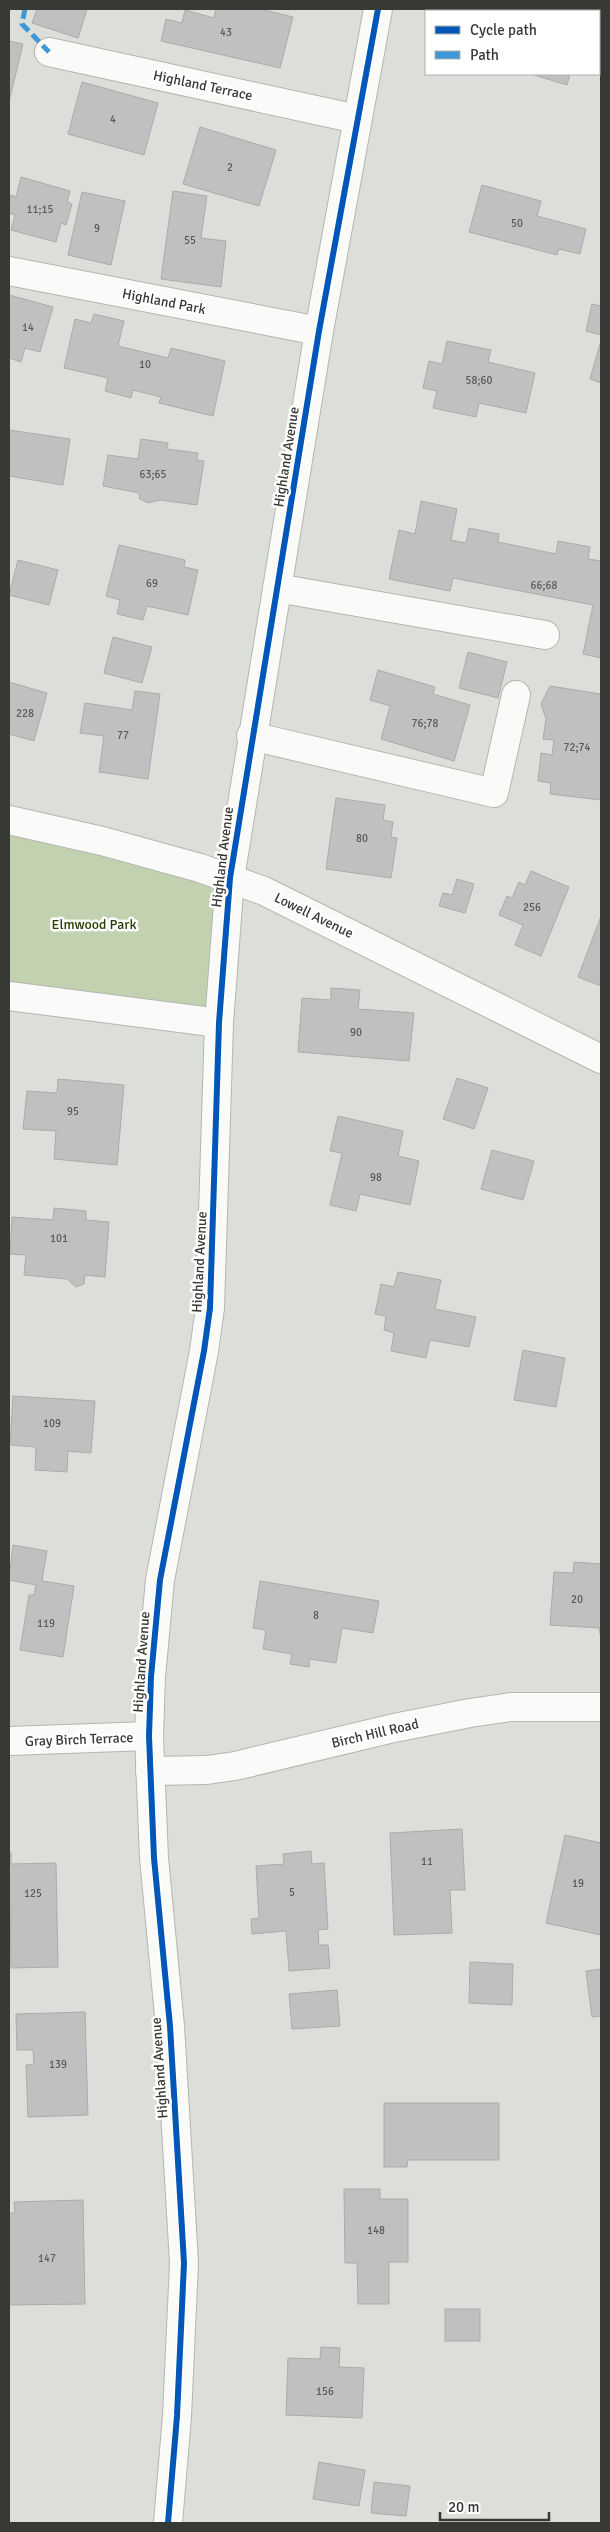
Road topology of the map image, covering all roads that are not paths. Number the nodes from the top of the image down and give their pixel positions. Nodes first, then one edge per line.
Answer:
1 (378, 9) edge
2 (49, 52) dead end
3 (358, 119) junction
4 (9, 271) edge
5 (319, 331) junction
6 (277, 588) junction
7 (545, 635) dead end
8 (516, 695) dead end
9 (251, 736) junction
10 (9, 820) edge
11 (230, 878) junction
12 (9, 996) edge
13 (219, 1023) junction
14 (601, 1058) edge
15 (601, 1707) edge
16 (149, 1736) junction
17 (9, 1741) edge
18 (150, 1771) junction
19 (168, 2523) edge

1 - 3 street, Highland Avenue
2 - 3 street, Highland Terrace
3 - 5 street, Highland Avenue
4 - 5 street, Highland Park
5 - 6 street, Highland Avenue
6 - 7 street
6 - 9 street, Highland Avenue
8 - 9 street
9 - 11 street, Highland Avenue
10 - 11 street, Lowell Avenue
11 - 13 street, Highland Avenue
11 - 14 street, Lowell Avenue
12 - 13 street
13 - 16 street, Highland Avenue
15 - 18 street, Birch Hill Road
16 - 17 street, Gray Birch Terrace
16 - 18 street, Highland Avenue
18 - 19 street, Highland Avenue

